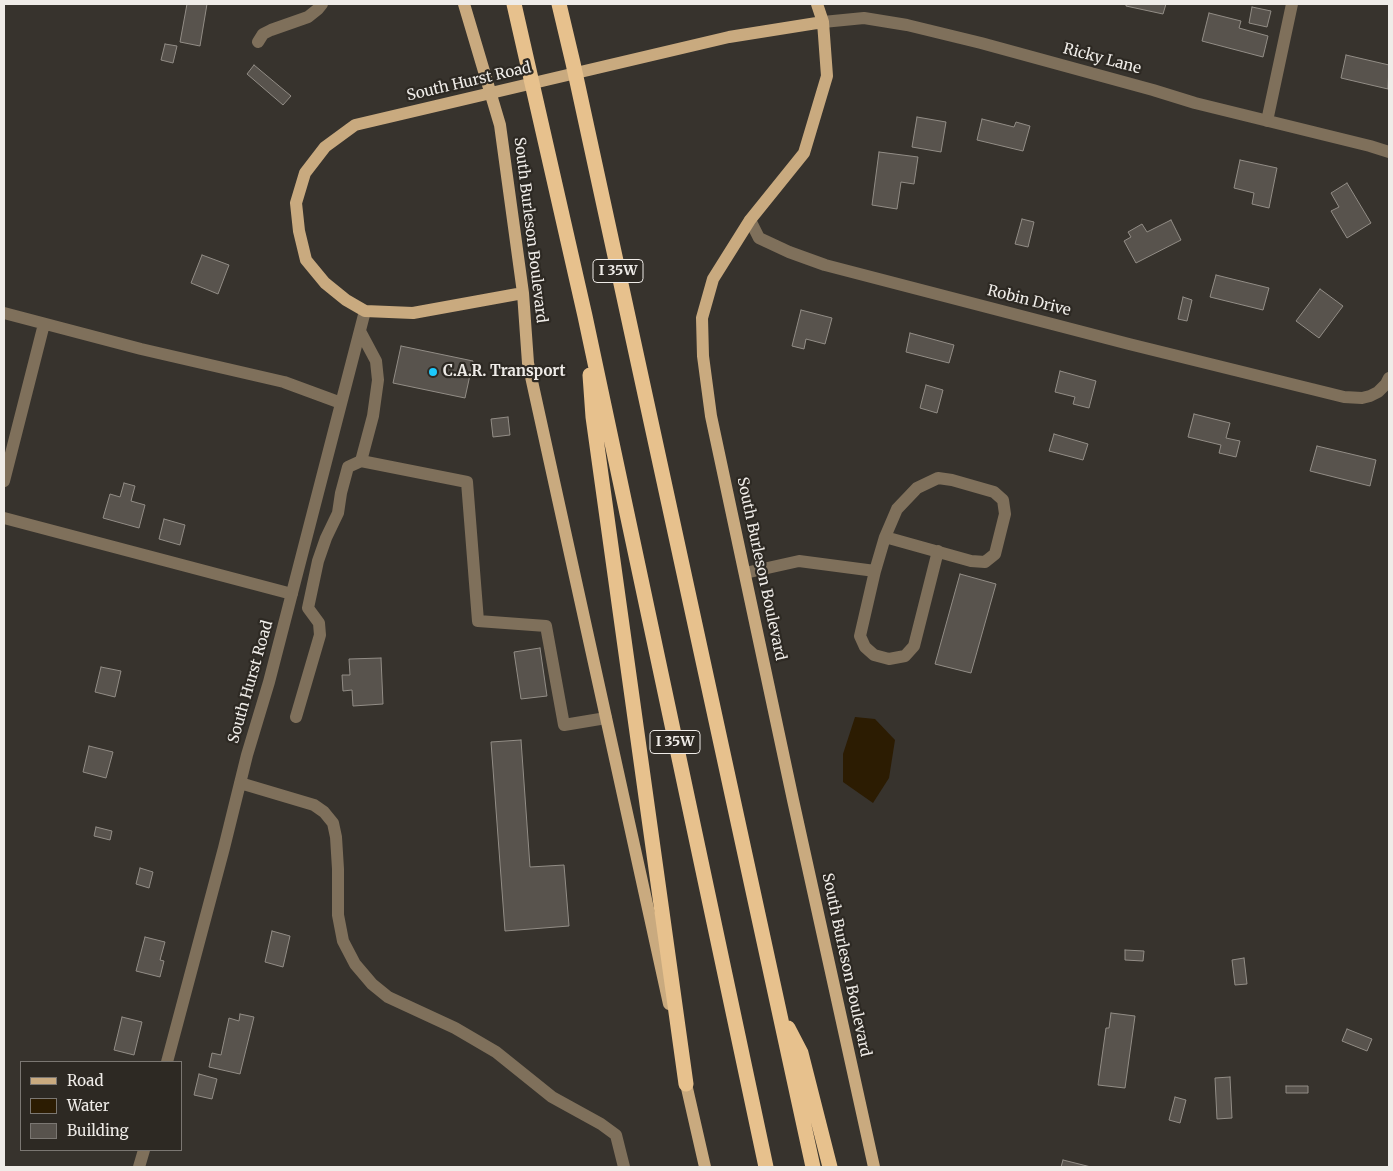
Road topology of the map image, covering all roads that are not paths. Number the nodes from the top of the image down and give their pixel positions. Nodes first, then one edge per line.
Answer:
1 (322, 4) edge
2 (464, 4) edge
3 (514, 4) edge
4 (559, 4) edge
5 (817, 4) edge
6 (1292, 4) edge
7 (823, 22) junction
8 (258, 42) dead end
9 (1267, 121) junction
10 (1389, 152) edge
11 (750, 220) junction
12 (523, 293) junction
13 (365, 310) junction
14 (4, 313) edge
15 (585, 316) junction
16 (44, 324) junction
17 (360, 331) junction
18 (1389, 378) edge
19 (341, 403) junction
20 (360, 461) junction
21 (4, 481) edge
22 (4, 518) edge
23 (886, 537) junction
24 (938, 551) junction
25 (875, 571) junction
26 (745, 573) junction
27 (292, 594) junction
28 (296, 717) dead end
29 (606, 718) junction
30 (240, 783) junction
31 (780, 1012) junction
32 (167, 1061) edge
33 (686, 1084) junction
34 (144, 1151) edge
35 (139, 1167) edge
36 (624, 1167) edge
37 (704, 1167) edge
38 (766, 1167) edge
39 (813, 1167) edge
40 (830, 1167) edge
41 (874, 1167) edge

1 - 8 street
2 - 12 main road, South Burleson Boulevard
3 - 15 highway, I 35W
4 - 31 highway, I 35W
5 - 7 main road, South Burleson Boulevard
6 - 9 street
7 - 9 street, Ricky Lane
7 - 11 main road, South Burleson Boulevard
7 - 13 main road, South Hurst Road
9 - 10 street, Ricky Lane
11 - 18 street, Robin Drive
11 - 26 main road, South Burleson Boulevard
12 - 13 main road, South Hurst Road
12 - 29 main road, South Burleson Boulevard
13 - 17 street, South Hurst Road
14 - 16 street
15 - 33 highway
15 - 38 highway, I 35W
16 - 19 street
16 - 21 street
17 - 19 street, South Hurst Road
17 - 20 street
19 - 27 street, South Hurst Road
20 - 28 street
20 - 29 street
22 - 27 street
23 - 24 street
23 - 24 street
23 - 25 street
24 - 25 street
25 - 26 street
26 - 41 main road, South Burleson Boulevard
27 - 30 street, South Hurst Road
29 - 33 main road, South Burleson Boulevard
30 - 32 street, South Hurst Road
30 - 36 street
31 - 39 highway, I 35W
31 - 40 highway
33 - 37 main road, South Burleson Boulevard
34 - 35 street

